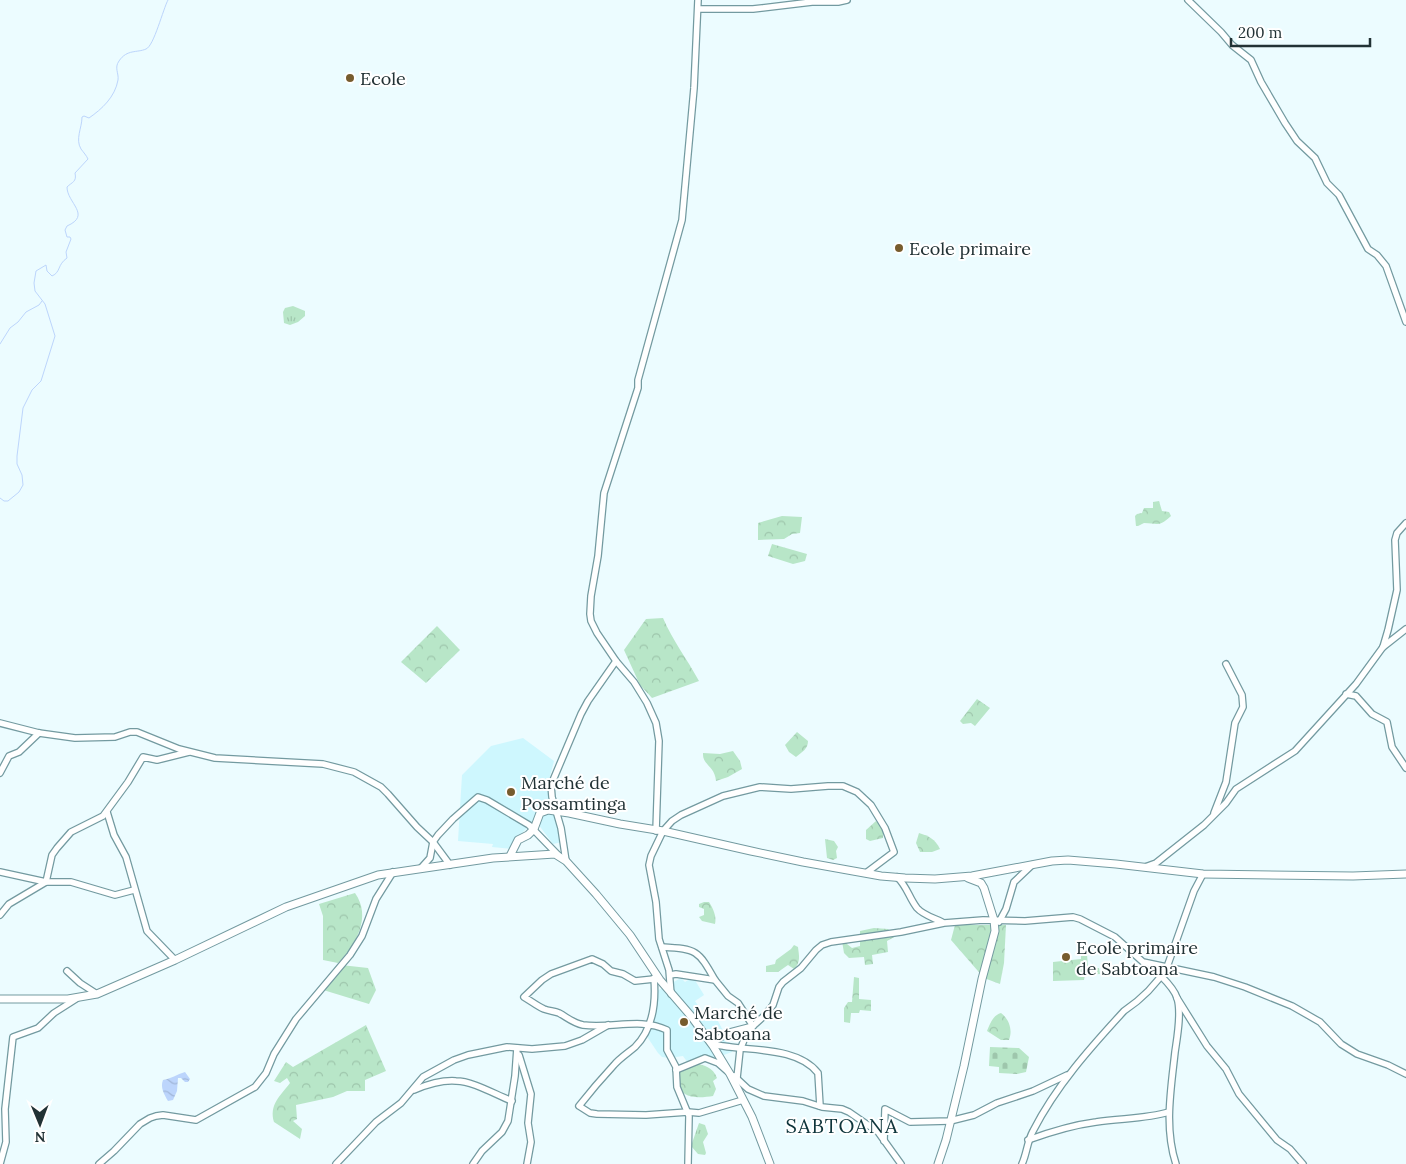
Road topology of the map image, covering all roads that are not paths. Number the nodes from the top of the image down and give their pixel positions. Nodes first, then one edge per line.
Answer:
1 (698, 0) edge
2 (847, 0) edge
3 (1188, 0) edge
4 (698, 9) junction
5 (1406, 322) edge
6 (1406, 523) edge
7 (1406, 629) edge
8 (1383, 647) junction
9 (616, 661) junction
10 (1226, 664) dead end
11 (1346, 694) junction
12 (0, 723) edge
13 (39, 734) junction
14 (190, 752) junction
15 (1406, 768) edge
16 (0, 773) edge
17 (557, 811) junction
18 (106, 812) junction
19 (1212, 818) junction
20 (534, 829) junction
21 (660, 831) junction
22 (433, 842) junction
23 (558, 855) junction
24 (510, 856) junction
25 (566, 861) junction
26 (450, 865) junction
27 (1032, 865) junction
28 (1145, 867) junction
29 (421, 868) junction
30 (0, 872) edge
31 (394, 872) junction
32 (866, 873) junction
33 (1203, 874) junction
34 (1406, 874) edge
35 (965, 876) junction
36 (897, 877) junction
37 (46, 882) junction
38 (134, 890) junction
39 (0, 915) edge
40 (997, 920) junction
41 (944, 923) junction
42 (662, 947) junction
43 (175, 960) junction
44 (1167, 967) junction
45 (652, 968) junction
46 (67, 971) dead end
47 (670, 975) junction
48 (1161, 976) junction
49 (654, 979) junction
50 (715, 980) junction
51 (97, 994) junction
52 (671, 994) junction
53 (1177, 998) junction
54 (0, 999) edge
55 (76, 999) junction
56 (608, 1025) junction
57 (648, 1025) junction
58 (753, 1026) junction
59 (712, 1043) junction
60 (741, 1047) junction
61 (517, 1048) junction
62 (676, 1070) junction
63 (1069, 1074) junction
64 (1406, 1074) edge
65 (733, 1076) junction
66 (411, 1091) junction
67 (743, 1100) junction
68 (512, 1101) junction
69 (820, 1106) junction
70 (688, 1112) junction
71 (1170, 1112) junction
72 (950, 1121) junction
73 (1028, 1140) junction
74 (884, 1141) junction
75 (0, 1164) edge
76 (99, 1164) edge
77 (336, 1164) edge
78 (473, 1164) edge
79 (527, 1164) edge
80 (688, 1164) edge
81 (770, 1164) edge
82 (901, 1164) edge
83 (938, 1164) edge
84 (1022, 1164) edge
85 (1176, 1164) edge
86 (1303, 1164) edge

1 - 4 street
2 - 4 street
3 - 5 street
4 - 9 street
6 - 8 street
7 - 8 street
8 - 11 street
9 - 17 street
9 - 21 street
10 - 19 street
11 - 15 street
11 - 19 street
12 - 13 street
13 - 14 street
13 - 16 street
14 - 18 street
14 - 22 street
17 - 20 street
17 - 21 street
17 - 25 street
18 - 37 street
18 - 38 street
19 - 28 street
20 - 22 street
20 - 23 street
20 - 24 street
21 - 32 street
21 - 32 street
21 - 42 street
22 - 26 street
22 - 29 street
23 - 24 street
23 - 25 street
24 - 26 street
25 - 45 street
26 - 29 street
27 - 28 street
27 - 35 street
27 - 40 street
28 - 33 street
29 - 31 street
30 - 37 street
31 - 43 street
31 - 76 street
32 - 36 street
33 - 34 street
33 - 44 street
35 - 36 street
35 - 40 street
36 - 41 street
37 - 38 street
37 - 39 street
38 - 43 street
40 - 41 street
40 - 44 street
40 - 72 street
41 - 58 street
42 - 47 street
42 - 50 street
43 - 51 street
44 - 48 street
44 - 64 street
45 - 49 street
45 - 52 street
46 - 51 street
47 - 50 street
47 - 52 street
48 - 53 street
48 - 63 street
49 - 56 street
49 - 57 street
50 - 58 street
51 - 55 street
52 - 59 street
53 - 71 street
53 - 86 street
54 - 55 street
55 - 75 street
56 - 57 street
56 - 61 street
57 - 62 street
57 - 70 street
58 - 59 street
58 - 60 street
59 - 60 street
59 - 65 street
60 - 65 street
60 - 69 street
61 - 66 street
61 - 68 street
61 - 79 street
62 - 65 street
62 - 70 street
63 - 72 street
63 - 73 street
65 - 67 street
65 - 69 street
66 - 68 street
66 - 77 street
67 - 70 street
67 - 81 street
68 - 78 street
69 - 74 street
70 - 80 street
71 - 73 street
71 - 85 street
72 - 74 street
72 - 83 street
73 - 84 street
74 - 82 street

